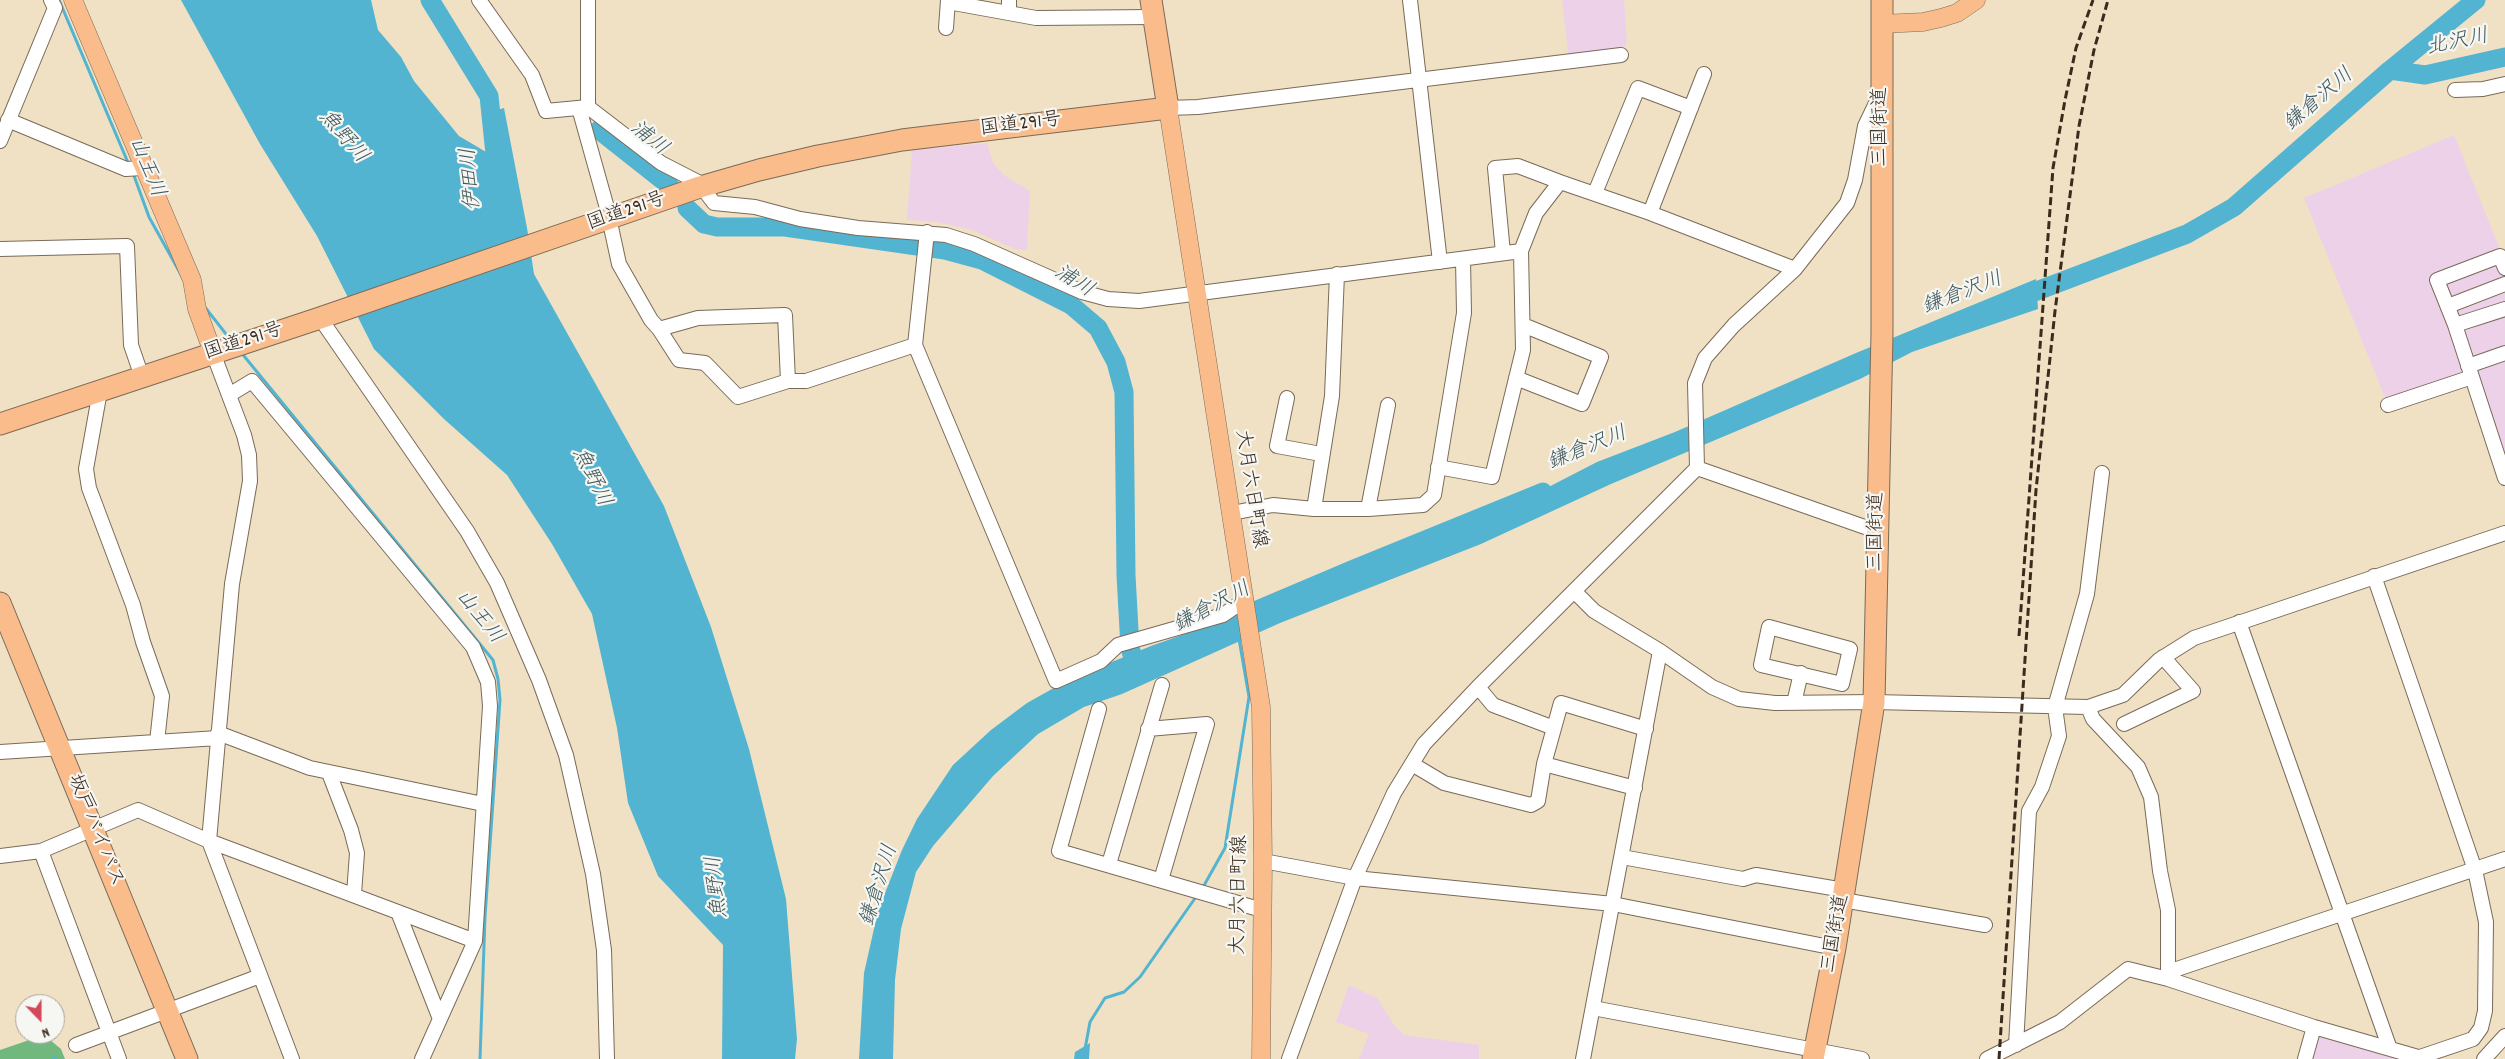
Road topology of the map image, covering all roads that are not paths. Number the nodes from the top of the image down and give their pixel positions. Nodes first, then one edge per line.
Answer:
1 (51, 0) edge
2 (72, 0) edge
3 (479, 0) edge
4 (588, 0) edge
5 (1410, 0) edge
6 (1882, 0) edge
7 (1976, 0) edge
8 (948, 1) edge
9 (1009, 6) edge
10 (1152, 9) edge
11 (1881, 24) junction
12 (946, 28) dead end
13 (1621, 55) dead end
14 (1704, 74) dead end
15 (1420, 79) junction
16 (2505, 84) edge
17 (2454, 90) dead end
18 (1882, 92) junction
19 (584, 108) junction
20 (1168, 108) junction
21 (1691, 108) junction
22 (8, 120) junction
23 (0, 141) edge
24 (142, 168) junction
25 (1560, 182) junction
26 (700, 188) junction
27 (1595, 193) junction
28 (607, 208) dead end
29 (1650, 213) junction
30 (611, 227) dead end
31 (927, 232) junction
32 (0, 249) edge
33 (1522, 251) junction
34 (1503, 253) junction
35 (1462, 259) junction
36 (1440, 262) junction
37 (2505, 268) edge
38 (1794, 269) junction
39 (1337, 274) junction
40 (2505, 284) edge
41 (1196, 293) junction
42 (2448, 306) junction
43 (2505, 309) edge
44 (323, 317) junction
45 (1522, 325) junction
46 (2455, 325) junction
47 (659, 329) junction
48 (915, 345) junction
49 (214, 353) junction
50 (2505, 353) edge
51 (2470, 371) junction
52 (142, 377) junction
53 (1516, 378) junction
54 (788, 380) junction
55 (100, 392) junction
56 (229, 395) junction
57 (1287, 398) dead end
58 (1388, 405) dead end
59 (2388, 405) dead end
60 (0, 424) edge
61 (1321, 454) junction
62 (1438, 468) junction
63 (1697, 468) junction
64 (2102, 473) dead end
65 (2505, 478) edge
66 (1368, 509) junction
67 (1314, 510) junction
68 (1232, 513) junction
69 (1879, 532) junction
70 (2505, 533) edge
71 (2374, 576) junction
72 (1575, 592) junction
73 (1245, 600) junction
74 (0, 603) edge
75 (2238, 622) junction
76 (1660, 651) junction
77 (2163, 657) junction
78 (1801, 673) junction
79 (1162, 685) dead end
80 (1478, 687) junction
81 (1874, 702) junction
82 (1794, 703) junction
83 (2055, 707) junction
84 (2088, 707) junction
85 (1099, 709) dead end
86 (2124, 724) dead end
87 (1554, 728) junction
88 (1148, 729) junction
89 (1646, 729) junction
90 (218, 735) junction
91 (157, 742) junction
92 (61, 748) junction
93 (0, 752) edge
94 (1412, 764) junction
95 (1544, 764) junction
96 (329, 774) junction
97 (1635, 788) junction
98 (484, 804) junction
99 (94, 829) junction
100 (209, 841) junction
101 (41, 851) junction
102 (0, 856) edge
103 (1622, 857) junction
104 (2505, 859) edge
105 (1263, 861) junction
106 (1108, 864) junction
107 (2475, 870) junction
108 (1355, 878) junction
109 (1161, 880) junction
110 (354, 894) junction
111 (1843, 895) junction
112 (1613, 904) junction
113 (1262, 910) junction
114 (398, 912) junction
115 (2342, 915) junction
116 (1985, 924) dead end
117 (475, 941) junction
118 (1835, 948) junction
119 (260, 976) junction
120 (2168, 976) junction
121 (1593, 1008) junction
122 (168, 1011) junction
123 (440, 1019) junction
124 (2314, 1027) junction
125 (109, 1033) junction
126 (2505, 1036) edge
127 (76, 1045) dead end
128 (2016, 1045) junction
129 (2390, 1049) junction
130 (1814, 1055) edge
131 (2422, 1058) edge
132 (119, 1059) edge
133 (187, 1059) edge
134 (292, 1059) edge
135 (422, 1059) edge
136 (607, 1059) edge
137 (1261, 1059) edge
138 (1289, 1059) edge
139 (1583, 1059) edge
140 (1862, 1059) edge
141 (1987, 1059) edge
142 (2305, 1059) edge
143 (2484, 1059) edge

1 - 22 street
2 - 24 main road
3 - 19 street
4 - 19 street
5 - 15 street
6 - 11 highway, 三国街道
7 - 11 main road
8 - 9 street
8 - 12 street
9 - 10 street
10 - 20 highway
11 - 18 highway, 三国街道
13 - 15 street
14 - 21 street
15 - 20 street
15 - 36 street
16 - 17 street
18 - 38 street
18 - 69 highway, 三国街道
19 - 26 street
19 - 28 street
20 - 26 highway, 国道291号
20 - 41 main road, 大月六日町線
21 - 27 street
21 - 29 street
22 - 23 street
22 - 24 street
24 - 49 main road
25 - 27 street
25 - 33 street
25 - 34 street
26 - 31 street
26 - 44 highway, 国道291号
27 - 29 street
29 - 38 street
30 - 47 street
31 - 41 street
31 - 48 street
32 - 52 street
33 - 34 street
33 - 45 street
34 - 35 street
35 - 36 street
35 - 62 street
36 - 39 street
37 - 42 street
38 - 63 street
39 - 41 street
39 - 61 street
40 - 42 street
41 - 68 main road, 大月六日町線
42 - 46 street
43 - 46 street
44 - 49 highway, 国道291号
44 - 136 street
45 - 53 street
45 - 53 street
46 - 51 street
47 - 54 street
47 - 54 street
48 - 54 street
48 - 73 street
49 - 52 highway, 国道291号
49 - 56 street
50 - 51 street
51 - 59 street
51 - 65 street
52 - 55 highway, 国道291号
53 - 62 street
55 - 60 highway, 国道291号
55 - 91 street
56 - 90 street
56 - 98 street
57 - 61 street
58 - 66 street
61 - 67 street
62 - 66 street
63 - 69 street
63 - 72 street
64 - 83 street
66 - 67 street
67 - 68 street
68 - 73 main road, 大月六日町線
69 - 81 highway, 三国街道
70 - 71 street
71 - 75 street
71 - 107 street
72 - 76 street
72 - 80 street
73 - 105 main road, 大月六日町線
74 - 92 highway, 坂戸バイパス
75 - 77 street
75 - 115 street
76 - 82 street
76 - 89 street
77 - 84 street
77 - 86 street
78 - 78 street
78 - 82 street
79 - 88 street
80 - 87 street
80 - 94 street
81 - 82 street
81 - 83 street
81 - 111 highway, 三国街道
83 - 84 street
83 - 128 street
84 - 120 street
85 - 106 street
87 - 89 street
87 - 95 street
88 - 106 street
88 - 109 street
89 - 97 street
90 - 91 street
90 - 96 street
90 - 100 street
91 - 92 street
92 - 93 street
92 - 99 highway, 坂戸バイパス
94 - 95 street
94 - 108 street
95 - 97 street
96 - 98 street
96 - 110 street
97 - 103 street
98 - 117 street
99 - 100 street
99 - 101 street
99 - 122 highway, 坂戸バイパス
100 - 110 street
100 - 119 street
101 - 102 street
101 - 125 street
103 - 111 street
103 - 112 street
104 - 107 street
105 - 108 street
105 - 113 main road, 大月六日町線
106 - 109 street
107 - 115 street
107 - 131 street
108 - 112 street
108 - 138 street
109 - 113 street
110 - 114 street
111 - 116 street
111 - 118 highway, 三国街道
112 - 118 street
112 - 121 street
113 - 137 main road, 大月六日町線
114 - 117 street
114 - 123 street
115 - 120 street
115 - 129 street
117 - 123 street
118 - 130 highway, 三国街道
119 - 122 street
119 - 134 street
120 - 124 street
120 - 128 street
121 - 130 street
121 - 139 street
122 - 125 street
122 - 133 highway, 坂戸バイパス
123 - 135 street
124 - 129 street
124 - 142 street
125 - 127 street
125 - 132 street
126 - 143 street
128 - 141 street
129 - 131 street
130 - 140 street

